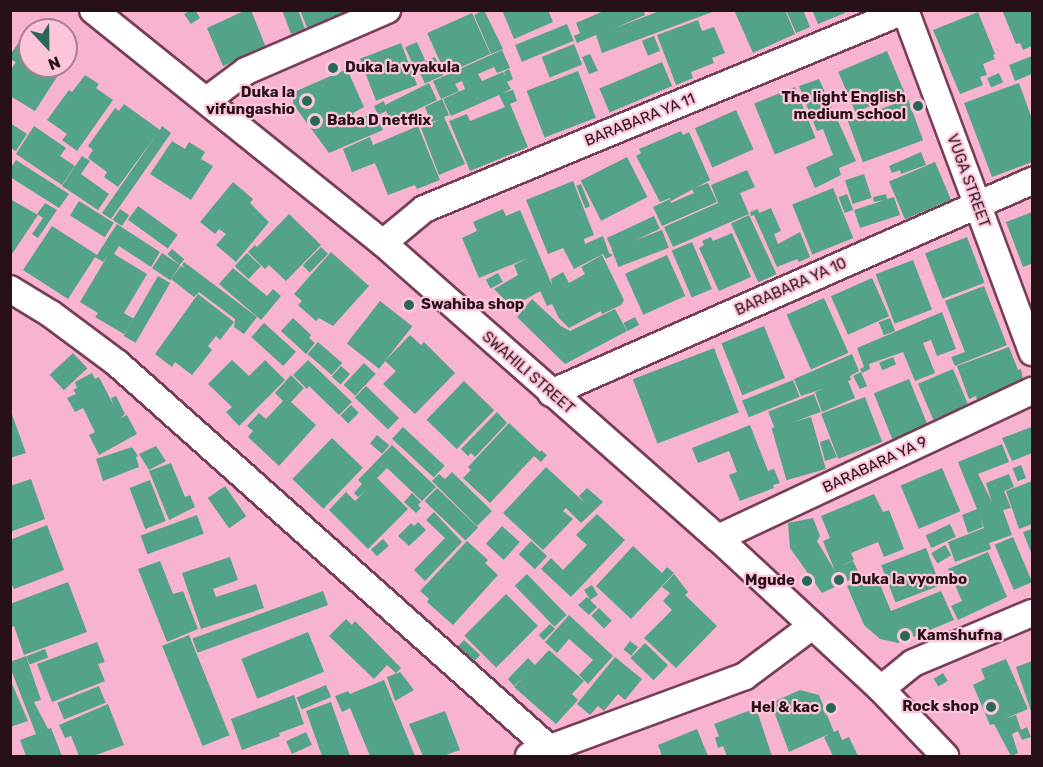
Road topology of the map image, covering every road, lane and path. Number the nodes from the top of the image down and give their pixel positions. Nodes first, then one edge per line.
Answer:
1 (93, 10) edge
2 (387, 10) edge
3 (905, 11) edge
4 (207, 100) junction
5 (1032, 181) edge
6 (976, 205) junction
7 (383, 243) junction
8 (10, 289) edge
9 (1032, 352) edge
10 (1032, 391) edge
11 (551, 393) junction
12 (718, 538) junction
13 (1032, 613) edge
14 (812, 626) junction
15 (881, 689) junction
16 (539, 753) edge
17 (945, 756) edge

1 - 4 street, SWAHILI STREET
2 - 4 street
3 - 6 street, VUGA STREET
3 - 7 street, BARABARA YA 11
4 - 7 street, SWAHILI STREET
5 - 6 street, BARABARA YA 10
6 - 9 street, VUGA STREET
6 - 11 street, BARABARA YA 10
7 - 11 street, SWAHILI STREET
8 - 16 street
10 - 12 street, BARABARA YA 9
11 - 12 street, SWAHILI STREET
12 - 14 street, SWAHILI STREET
13 - 15 street
14 - 15 street, SWAHILI STREET
14 - 16 street
15 - 17 street, SWAHILI STREET

